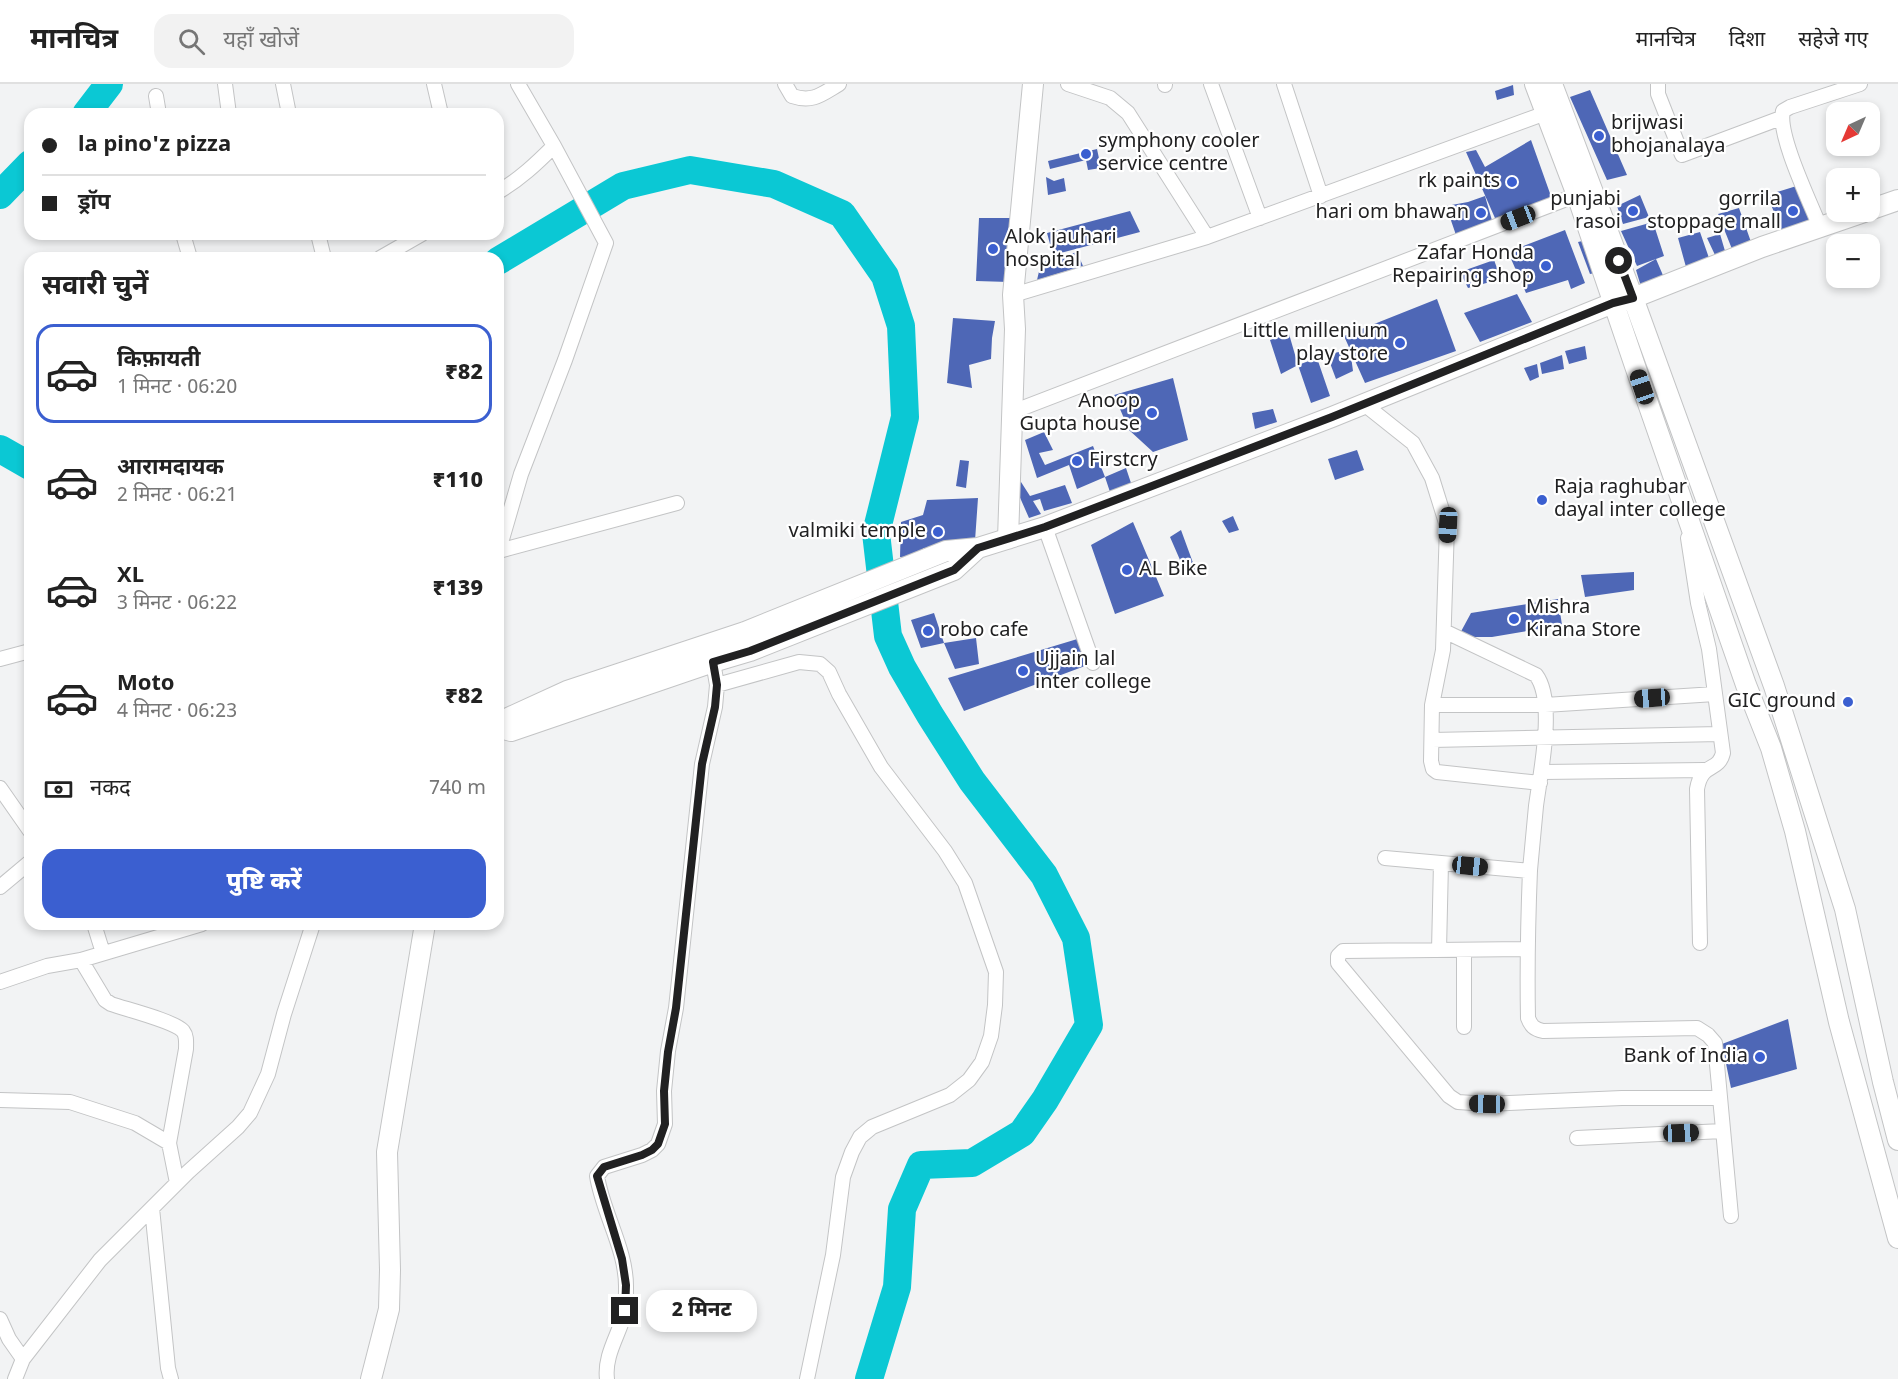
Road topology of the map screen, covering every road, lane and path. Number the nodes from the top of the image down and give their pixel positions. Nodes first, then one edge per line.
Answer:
1 (225, 84) edge
2 (283, 84) edge
3 (434, 84) edge
4 (518, 84) edge
5 (785, 84) edge
6 (839, 84) edge
7 (1033, 84) edge
8 (1068, 84) edge
9 (1211, 84) edge
10 (1284, 84) edge
11 (1535, 84) edge
12 (1552, 84) edge
13 (1658, 84) edge
14 (1860, 84) edge
15 (156, 96) dead end
16 (158, 108) edge
17 (228, 108) edge
18 (288, 108) edge
19 (440, 108) edge
20 (1546, 113) junction
21 (1781, 118) junction
22 (554, 146) junction
23 (504, 188) edge
24 (1577, 195) junction
25 (1321, 196) junction
26 (1898, 200) edge
27 (1880, 206) edge
28 (1260, 218) junction
29 (1834, 222) edge
30 (1820, 227) junction
31 (1207, 237) junction
32 (412, 240) edge
33 (390, 252) edge
34 (1013, 295) junction
35 (1633, 298) junction
36 (1613, 303) junction
37 (1364, 404) junction
38 (1012, 412) junction
39 (677, 503) dead end
40 (1684, 507) junction
41 (1045, 527) junction
42 (504, 532) edge
43 (1008, 539) junction
44 (978, 548) junction
45 (504, 550) edge
46 (1444, 631) junction
47 (747, 642) junction
48 (24, 653) edge
49 (0, 659) edge
50 (713, 662) junction
51 (1093, 663) dead end
52 (717, 685) junction
53 (1715, 694) junction
54 (1432, 705) junction
55 (1545, 705) junction
56 (504, 723) edge
57 (504, 730) edge
58 (1720, 734) junction
59 (1544, 738) junction
60 (1432, 740) junction
61 (1704, 770) junction
62 (1541, 778) junction
63 (0, 788) edge
64 (24, 822) edge
65 (1385, 858) dead end
66 (1441, 863) junction
67 (24, 867) edge
68 (1530, 872) junction
69 (0, 887) edge
70 (96, 930) edge
71 (182, 930) edge
72 (311, 930) edge
73 (424, 930) edge
74 (1700, 943) dead end
75 (1527, 949) junction
76 (1439, 950) junction
77 (1464, 950) junction
78 (103, 953) junction
79 (81, 960) junction
80 (0, 982) edge
81 (1464, 1027) dead end
82 (1720, 1098) junction
83 (0, 1100) edge
84 (1723, 1131) junction
85 (1577, 1138) dead end
86 (1898, 1140) edge
87 (169, 1143) junction
88 (177, 1183) junction
89 (152, 1208) junction
90 (1731, 1216) dead end
91 (1898, 1238) edge
92 (0, 1319) edge
93 (23, 1359) junction
94 (15, 1379) edge
95 (171, 1379) edge
96 (371, 1379) edge
97 (606, 1379) edge
98 (807, 1379) edge

1 - 17 street
2 - 18 street
3 - 19 street
4 - 22 street
5 - 6 street
7 - 34 street
8 - 31 street
9 - 28 street
10 - 25 street
11 - 20 street
12 - 35 street
13 - 21 street
14 - 21 street
15 - 16 street
20 - 24 street
20 - 25 street
21 - 30 street
22 - 23 street
22 - 42 street
24 - 36 street
24 - 38 street
25 - 28 street
26 - 27 street
28 - 31 street
29 - 30 street
30 - 35 street
31 - 34 street
32 - 33 street
34 - 38 street
35 - 36 street
35 - 86 street
36 - 37 street
36 - 40 street
37 - 41 street
37 - 46 street
38 - 43 street
39 - 45 street
40 - 53 street
40 - 91 street
41 - 43 street
41 - 51 street
43 - 44 street
44 - 47 street
44 - 47 street
46 - 54 street
46 - 55 street
47 - 50 street
47 - 56 street
48 - 49 street
50 - 52 street
50 - 57 street
52 - 97 street
52 - 98 street
53 - 55 street
53 - 58 street
54 - 55 street
54 - 60 street
55 - 59 street
58 - 59 street
58 - 61 street
59 - 60 street
59 - 62 street
60 - 62 street
61 - 62 street
61 - 74 street
62 - 68 street
63 - 64 street
65 - 66 street
66 - 68 street
66 - 76 street
67 - 69 street
68 - 75 street
70 - 78 street
71 - 78 street
72 - 88 street
73 - 96 street
75 - 77 street
75 - 82 street
76 - 77 street
76 - 82 street
77 - 81 street
78 - 79 street
79 - 80 street
79 - 87 street
82 - 84 street
83 - 87 street
84 - 85 street
84 - 90 street
87 - 88 street
88 - 89 street
89 - 93 street
89 - 95 street
92 - 93 street
93 - 94 street

